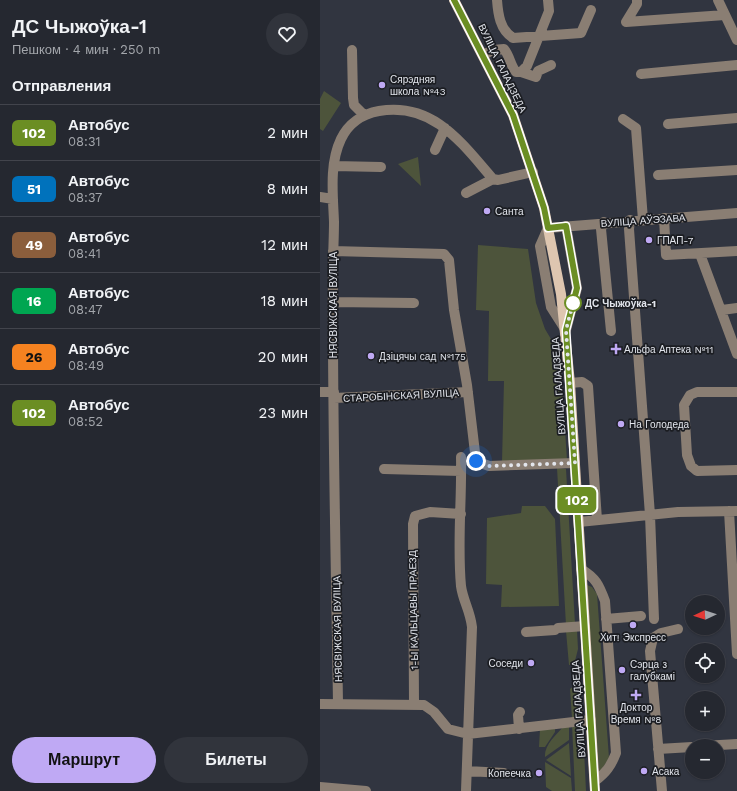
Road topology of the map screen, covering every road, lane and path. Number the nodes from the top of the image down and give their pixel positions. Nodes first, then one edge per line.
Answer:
1 (454, 0) edge
2 (497, 0) edge
3 (548, 0) edge
4 (637, 0) edge
5 (718, 0) edge
6 (590, 10) dead end
7 (725, 15) junction
8 (539, 36) junction
9 (737, 40) edge
10 (352, 50) dead end
11 (483, 54) junction
12 (550, 65) dead end
13 (737, 65) edge
14 (524, 69) junction
15 (641, 74) dead end
16 (364, 115) junction
17 (623, 118) dead end
18 (737, 118) edge
19 (668, 124) dead end
20 (445, 128) junction
21 (435, 150) dead end
22 (334, 166) junction
23 (381, 167) dead end
24 (737, 170) edge
25 (533, 172) junction
26 (658, 175) dead end
27 (493, 179) junction
28 (466, 193) dead end
29 (320, 197) edge
30 (333, 200) junction
31 (737, 213) edge
32 (664, 218) junction
33 (630, 220) junction
34 (643, 220) junction
35 (604, 222) junction
36 (566, 226) junction
37 (548, 228) junction
38 (333, 251) junction
39 (737, 252) edge
40 (700, 254) junction
41 (333, 302) junction
42 (414, 303) dead end
43 (737, 308) edge
44 (722, 310) junction
45 (566, 330) junction
46 (610, 331) dead end
47 (737, 354) edge
48 (570, 383) junction
49 (320, 392) edge
50 (468, 392) junction
51 (737, 392) edge
52 (334, 395) junction
53 (461, 457) dead end
54 (575, 463) junction
55 (489, 466) junction
56 (384, 469) dead end
57 (737, 470) edge
58 (461, 471) junction
59 (489, 477) dead end
60 (733, 511) edge
61 (461, 514) junction
62 (650, 515) junction
63 (597, 520) junction
64 (579, 522) junction
65 (734, 551) edge
66 (581, 569) junction
67 (735, 596) edge
68 (641, 616) dead end
69 (606, 618) junction
70 (654, 619) dead end
71 (585, 626) junction
72 (678, 629) dead end
73 (526, 632) dead end
74 (737, 654) edge
75 (320, 704) edge
76 (338, 704) junction
77 (414, 704) junction
78 (520, 712) dead end
79 (591, 720) junction
80 (519, 729) junction
81 (468, 734) junction
82 (737, 744) edge
83 (725, 745) edge
84 (685, 747) edge
85 (658, 749) junction
86 (467, 771) junction
87 (504, 773) dead end
88 (595, 786) edge
89 (320, 787) edge
90 (366, 791) edge
91 (466, 791) edge
92 (662, 791) edge

1 - 11 main road, ВУЛІЦА ГАЛАДЗЕДА
2 - 8 street
3 - 8 street
4 - 7 street
5 - 7 street
6 - 8 street
7 - 9 street
8 - 14 street
10 - 16 street
11 - 14 street
11 - 25 main road, ВУЛІЦА ГАЛАДЗЕДА
12 - 14 street
13 - 15 street
16 - 20 street, НЯСВІЖСКАЯ ВУЛІЦА
16 - 22 street, НЯСВІЖСКАЯ ВУЛІЦА
17 - 34 street
18 - 19 street
20 - 21 street
20 - 27 street, НЯСВІЖСКАЯ ВУЛІЦА
22 - 23 street
22 - 30 street, НЯСВІЖСКАЯ ВУЛІЦА
24 - 26 street
25 - 27 street
25 - 37 main road, ВУЛІЦА ГАЛАДЗЕДА
27 - 28 street
29 - 30 street
30 - 38 street, НЯСВІЖСКАЯ ВУЛІЦА
31 - 32 street, ВУЛІЦА АЎЭЗАВА
32 - 34 street, ВУЛІЦА АЎЭЗАВА
32 - 40 street
33 - 34 street, ВУЛІЦА АЎЭЗАВА
33 - 35 street, ВУЛІЦА АЎЭЗАВА
33 - 62 street
35 - 36 street, ВУЛІЦА АЎЭЗАВА
35 - 46 street
36 - 37 street, ВУЛІЦА АЎЭЗАВА
36 - 45 street
37 - 45 main road, ВУЛІЦА ГАЛАДЗЕДА
38 - 41 street, НЯСВІЖСКАЯ ВУЛІЦА
38 - 50 street
39 - 40 street
40 - 44 street
41 - 42 street
41 - 52 street, НЯСВІЖСКАЯ ВУЛІЦА
43 - 44 street
44 - 47 street
45 - 48 main road, ВУЛІЦА ГАЛАДЗЕДА
48 - 54 main road, ВУЛІЦА ГАЛАДЗЕДА
48 - 63 street
49 - 52 street, СТАРОБІНСКАЯ ВУЛІЦА
50 - 52 street, СТАРОБІНСКАЯ ВУЛІЦА
50 - 55 street
51 - 57 street
52 - 76 street, НЯСВІЖСКАЯ ВУЛІЦА
53 - 58 street
54 - 55 street
54 - 64 main road, ВУЛІЦА ГАЛАДЗЕДА
55 - 59 street
56 - 58 street
58 - 61 street
60 - 62 street
60 - 65 street
61 - 77 street, 1-Ы КАЛЬЦАВЫ ПРАЕЗД
61 - 81 street
62 - 63 street
62 - 70 street
63 - 64 street
64 - 66 main road, ВУЛІЦА ГАЛАДЗЕДА
65 - 67 street
66 - 69 street
66 - 71 main road, ВУЛІЦА ГАЛАДЗЕДА
67 - 74 street
68 - 69 street
69 - 88 street
71 - 73 street
71 - 79 main road, ВУЛІЦА ГАЛАДЗЕДА
72 - 85 street
75 - 76 street
76 - 77 street
77 - 81 street
78 - 80 street
79 - 80 street
79 - 88 main road, ВУЛІЦА ГАЛАДЗЕДА
80 - 81 street
81 - 86 street
82 - 83 street
84 - 85 street
85 - 92 street
86 - 87 street
86 - 91 street
89 - 90 street

